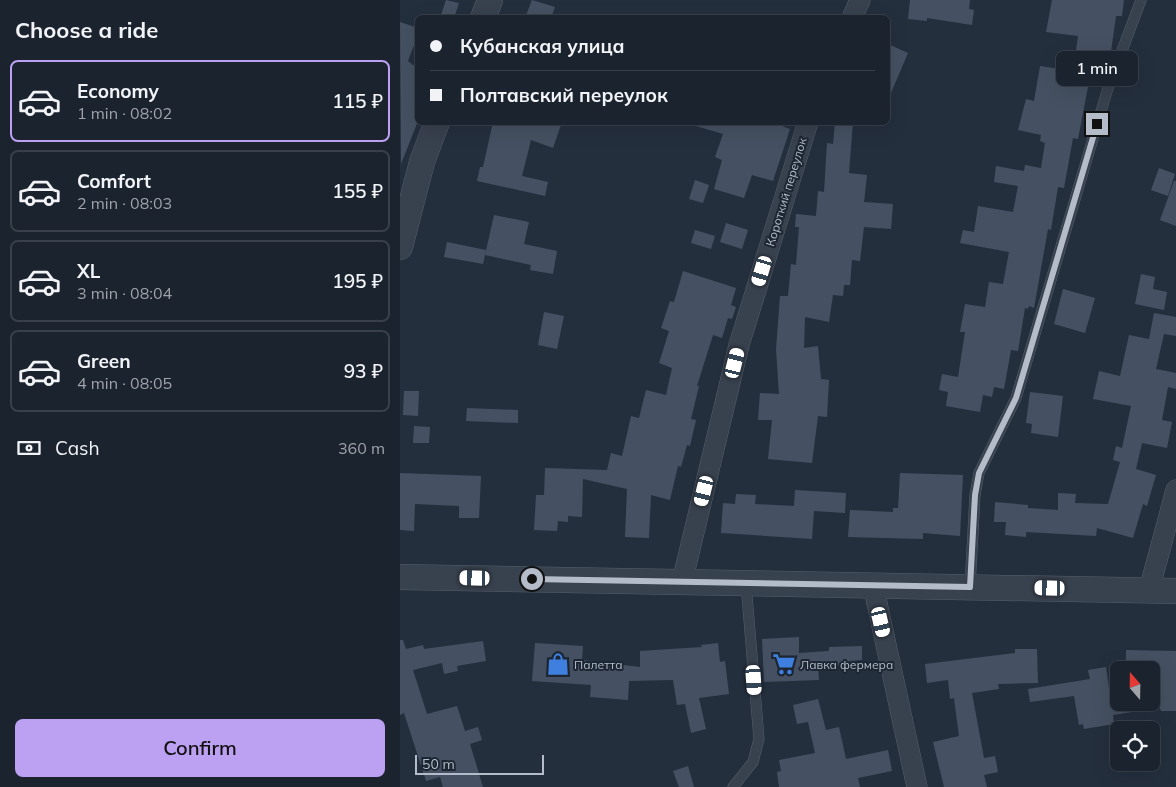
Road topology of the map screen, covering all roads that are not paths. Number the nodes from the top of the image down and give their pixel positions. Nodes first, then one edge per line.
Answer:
1 (490, 0) edge
2 (860, 0) edge
3 (1141, 0) edge
4 (484, 15) edge
5 (853, 15) edge
6 (436, 125) edge
7 (807, 125) edge
8 (400, 247) edge
9 (1176, 490) edge
10 (400, 578) edge
11 (682, 582) junction
12 (746, 583) junction
13 (873, 585) junction
14 (970, 587) junction
15 (1149, 590) junction
16 (1176, 590) edge
17 (733, 787) edge
18 (917, 787) edge

1 - 4 street
2 - 5 street
3 - 14 lane
6 - 8 street
7 - 11 street, Короткий переулок
9 - 15 street
10 - 11 street
11 - 12 street
12 - 13 street
12 - 17 lane
13 - 14 street
13 - 18 street
14 - 15 street
15 - 16 street

